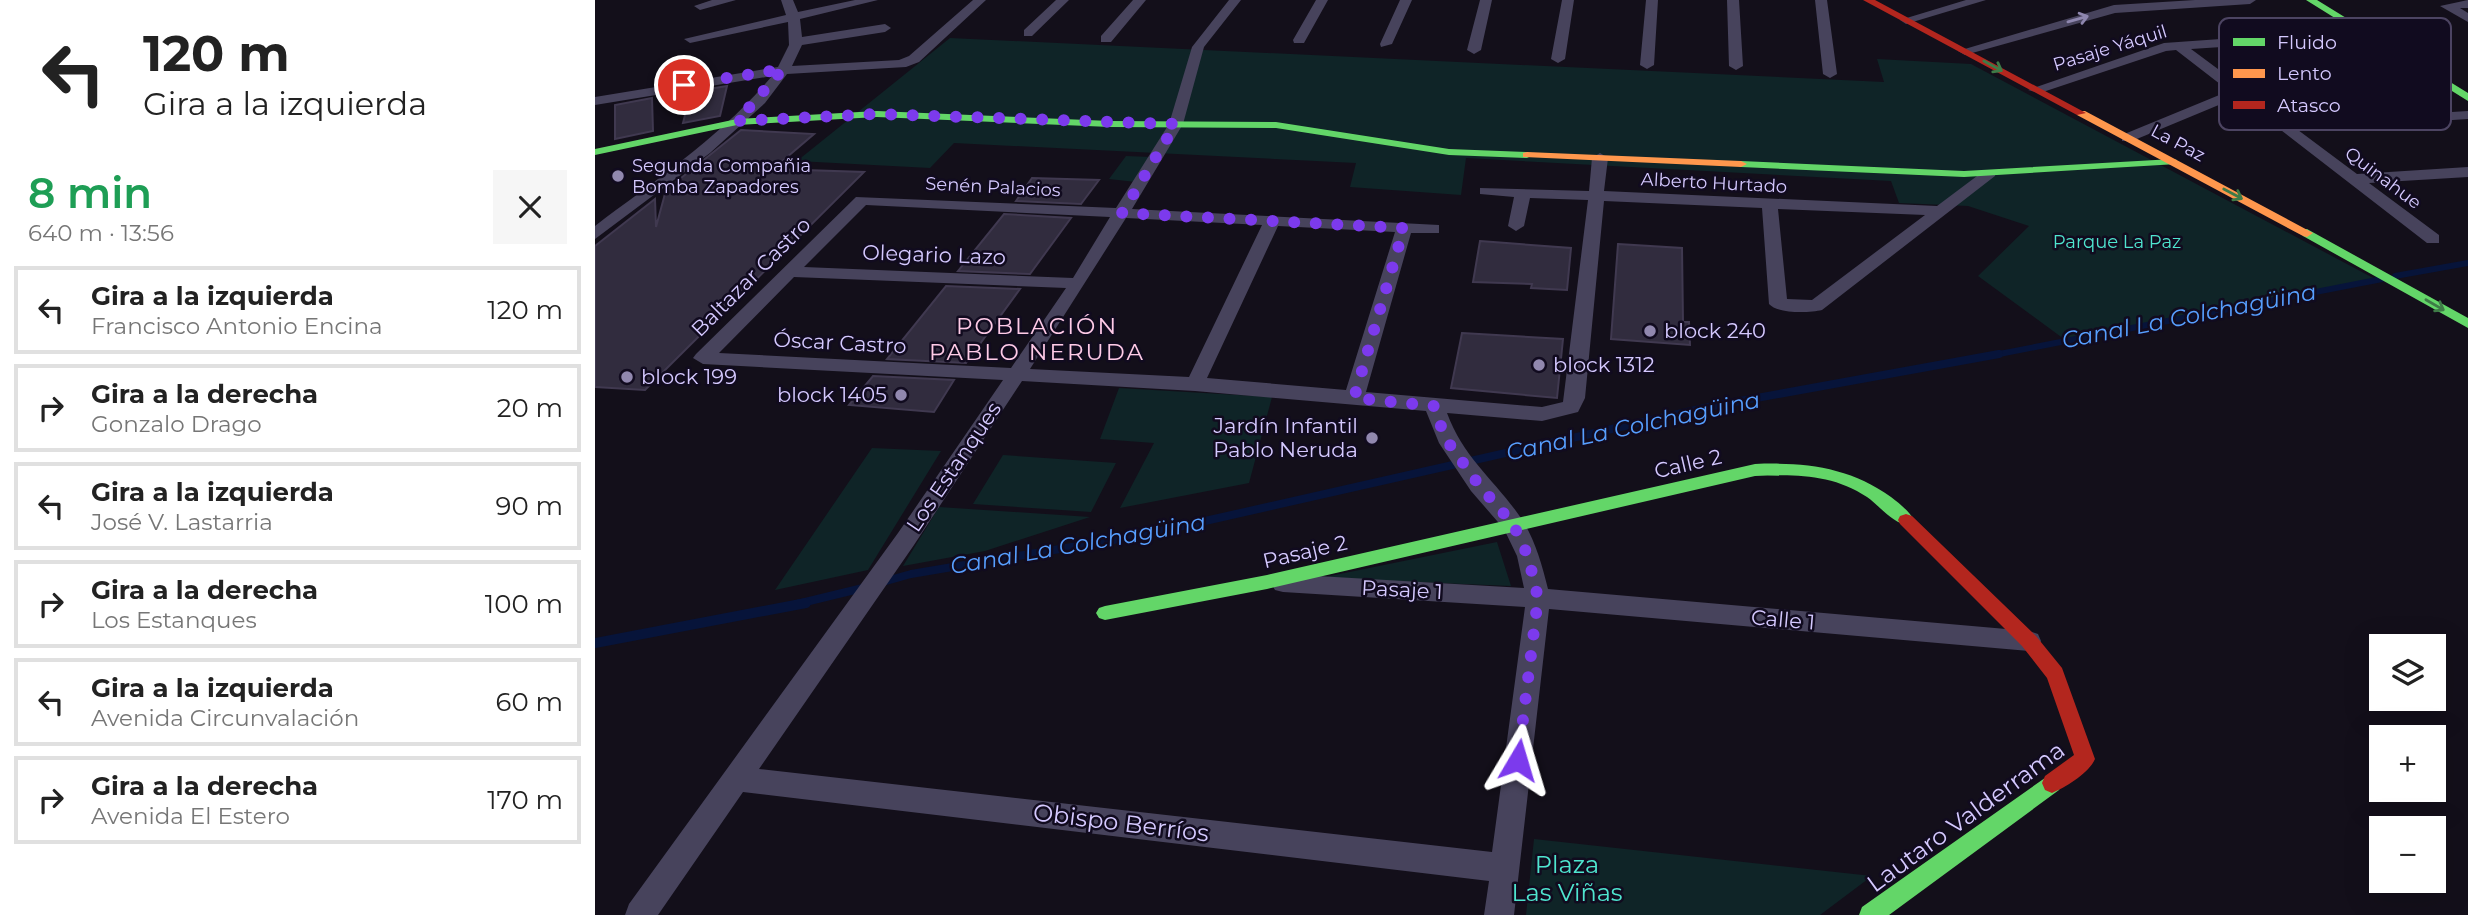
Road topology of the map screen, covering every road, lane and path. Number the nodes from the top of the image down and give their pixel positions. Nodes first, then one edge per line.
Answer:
1 (730, 0) edge
2 (787, 0) edge
3 (872, 0) edge
4 (980, 0) edge
5 (1063, 0) edge
6 (1140, 0) edge
7 (1235, 0) edge
8 (1322, 0) edge
9 (1406, 0) edge
10 (1486, 0) edge
11 (1567, 0) edge
12 (1651, 0) edge
13 (1733, 0) edge
14 (1821, 0) edge
15 (1868, 0) edge
16 (1980, 0) edge
17 (2250, 0) edge
18 (2311, 0) edge
19 (2468, 4) edge
20 (700, 6) dead end
21 (794, 17) junction
22 (2339, 18) edge
23 (2468, 18) edge
24 (1906, 20) junction
25 (885, 28) dead end
26 (1028, 33) dead end
27 (690, 39) dead end
28 (1106, 39) dead end
29 (1299, 40) dead end
30 (796, 41) junction
31 (2219, 41) edge
32 (1386, 44) dead end
33 (2178, 44) junction
34 (1474, 50) dead end
35 (1965, 51) junction
36 (1558, 59) dead end
37 (1647, 65) dead end
38 (1736, 66) dead end
39 (783, 69) junction
40 (1830, 74) dead end
41 (2219, 76) edge
42 (2451, 87) edge
43 (2035, 90) junction
44 (2468, 98) edge
45 (2219, 99) edge
46 (595, 101) edge
47 (737, 121) junction
48 (1176, 124) junction
49 (2290, 130) edge
50 (2127, 138) junction
51 (595, 152) edge
52 (1600, 158) junction
53 (2173, 162) junction
54 (2461, 172) edge
55 (1990, 173) junction
56 (2352, 179) junction
57 (2468, 182) edge
58 (1486, 191) dead end
59 (1523, 193) junction
60 (1594, 197) junction
61 (862, 200) joint
62 (1770, 205) junction
63 (1941, 211) junction
64 (595, 213) edge
65 (1122, 213) junction
66 (619, 215) junction
67 (1272, 221) junction
68 (1516, 226) dead end
69 (1404, 228) junction
70 (1433, 229) dead end
71 (595, 234) edge
72 (2433, 239) dead end
73 (788, 272) junction
74 (1078, 284) junction
75 (2468, 324) edge
76 (703, 358) joint
77 (1015, 376) junction
78 (1195, 383) junction
79 (1354, 398) junction
80 (1434, 406) junction
81 (1513, 524) junction
82 (1267, 582) junction
83 (1538, 598) junction
84 (1105, 612) dead end
85 (2029, 641) junction
86 (2055, 674) joint
87 (739, 779) junction
88 (1504, 868) junction
89 (640, 915) edge
90 (1499, 915) edge
91 (1870, 915) edge

1 - 20 street
2 - 21 street
3 - 21 street
4 - 39 street
5 - 26 street
6 - 28 street
7 - 48 street, Los Estanques
8 - 29 street
9 - 32 street
10 - 34 street
11 - 36 street
12 - 37 street
13 - 38 street
14 - 40 street
15 - 24 street, La Paz
16 - 24 street
35 -> 17 street
18 - 22 street
19 - 23 street
21 - 27 street
21 - 30 street
24 - 35 street, La Paz
25 - 30 street
30 - 39 street
31 - 33 street, Pasaje Yáquil
33 - 41 street, Quinahue
33 - 43 street, Pasaje Yáquil
35 -> 43 street, La Paz
39 - 46 street
39 - 47 street
42 - 44 street
43 - 50 street, La Paz
45 - 50 street
47 - 48 street
47 - 51 street
47 - 66 street
48 - 52 street
48 - 65 street, Los Estanques
49 - 56 street, Quinahue
50 - 53 street, La Paz
52 - 55 street
52 - 60 street
53 - 55 street
53 -> 75 street, La Paz
54 - 56 street
54 - 57 street
55 - 63 street
56 - 72 street, Quinahue
58 - 59 street, Alberto Hurtado
59 - 60 street, Alberto Hurtado
59 - 68 street
60 - 62 street, Alberto Hurtado
60 - 80 street, Óscar Castro
61 - 65 street, Senén Palacios
61 - 73 street, Baltazar Castro
62 - 63 street, Alberto Hurtado
62 - 63 street
64 - 66 street
65 - 67 street, Senén Palacios
65 - 74 street, Los Estanques
66 - 71 street
67 - 69 street, Senén Palacios
67 - 78 street
69 - 70 street, Senén Palacios
69 - 79 street
73 - 74 street, Olegario Lazo
73 - 76 street, Baltazar Castro
74 - 77 street, Los Estanques
76 - 77 street, Óscar Castro
77 - 78 street, Óscar Castro
77 - 87 street, Los Estanques
78 - 79 street, Óscar Castro
79 - 80 street, Óscar Castro
80 - 81 street
81 - 82 street, Pasaje 2
81 - 83 street
81 - 85 street, Calle 2
82 - 83 street, Pasaje 1
82 - 84 street, Pasaje 2
83 - 85 street, Calle 1
83 - 88 street
85 - 86 street, Calle 2
86 - 91 street, Lautaro Valderrama
87 - 88 street, Obispo Berríos
87 - 89 street, Los Estanques
88 - 90 street

